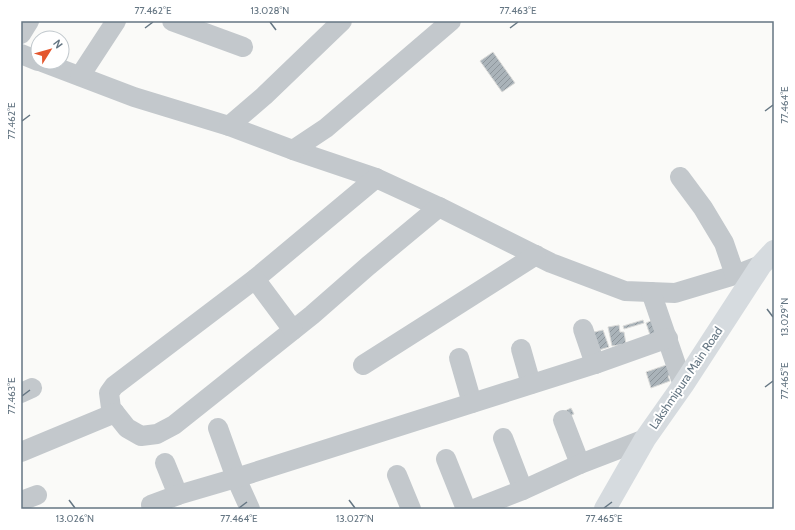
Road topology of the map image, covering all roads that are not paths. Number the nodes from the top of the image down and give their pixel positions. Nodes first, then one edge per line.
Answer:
1 (29, 21) edge
2 (116, 21) edge
3 (172, 21) edge
4 (342, 21) edge
5 (451, 21) edge
6 (21, 34) edge
7 (243, 47) dead end
8 (64, 70) edge
9 (80, 76) junction
10 (229, 126) junction
11 (294, 150) junction
12 (680, 177) dead end
13 (376, 178) junction
14 (439, 207) junction
15 (536, 255) junction
16 (767, 258) edge
17 (735, 275) junction
18 (255, 279) junction
19 (651, 292) junction
20 (583, 329) dead end
21 (293, 330) junction
22 (668, 338) junction
23 (521, 349) dead end
24 (460, 358) dead end
25 (363, 364) dead end
26 (595, 364) junction
27 (531, 384) junction
28 (683, 385) junction
29 (472, 403) junction
30 (115, 413) junction
31 (563, 420) dead end
32 (218, 428) dead end
33 (503, 438) dead end
34 (645, 439) junction
35 (21, 452) edge
36 (446, 459) dead end
37 (165, 462) dead end
38 (580, 464) junction
39 (397, 475) dead end
40 (236, 478) junction
41 (523, 490) junction
42 (178, 495) junction
43 (151, 505) dead end
44 (250, 509) edge
45 (411, 509) edge
46 (466, 509) edge
47 (474, 509) edge
48 (605, 509) edge

1 - 6 street
2 - 9 street
3 - 7 street
4 - 10 street
5 - 11 street
8 - 9 street
9 - 10 street
10 - 11 street
11 - 13 street
12 - 17 street
13 - 14 street
13 - 18 street
14 - 15 street
14 - 21 street
15 - 19 street
15 - 25 street
16 - 17 street
16 - 28 main road, Lakshmipura Main Road
17 - 19 street
18 - 21 street
18 - 30 street
19 - 22 street
20 - 26 street
21 - 30 street
22 - 26 street
22 - 28 street
23 - 27 street
24 - 29 street
26 - 27 street
27 - 29 street
28 - 34 main road, Lakshmipura Main Road
29 - 40 street
30 - 35 street
31 - 38 street
32 - 40 street
33 - 41 street
34 - 38 street
34 - 48 main road, Lakshmipura Main Road
36 - 46 street
37 - 42 street
38 - 41 street
39 - 45 street
40 - 42 street
40 - 44 street
41 - 47 street
42 - 43 street

